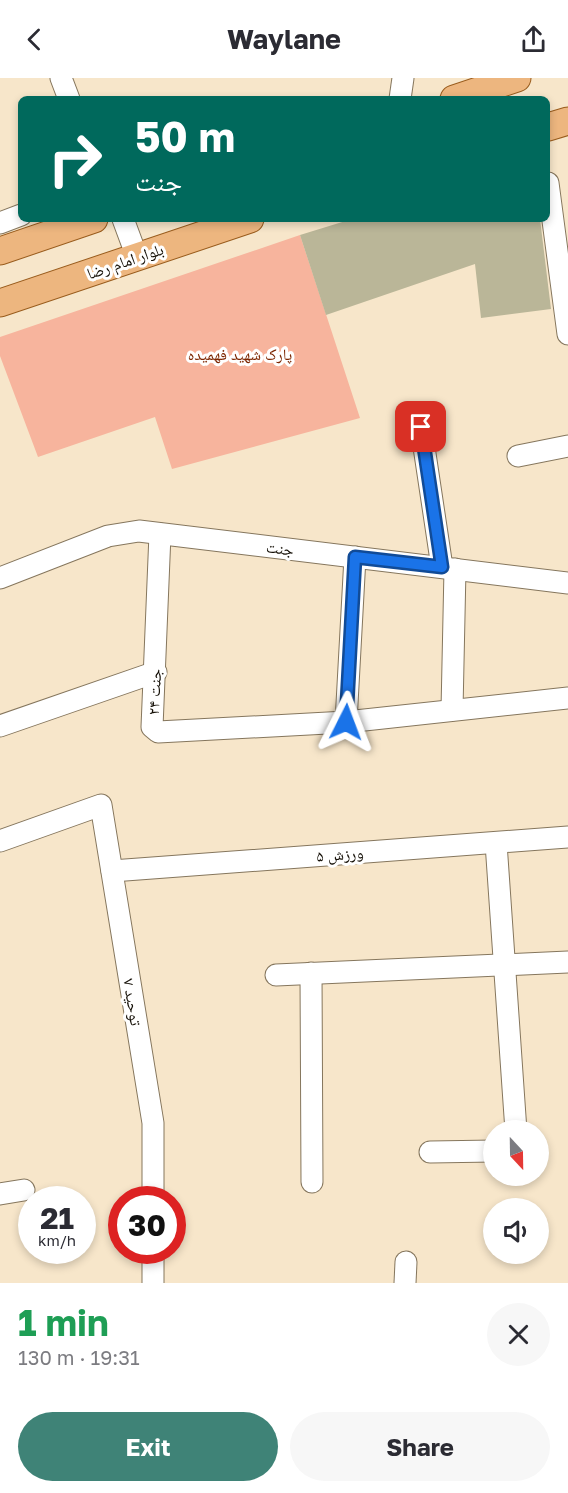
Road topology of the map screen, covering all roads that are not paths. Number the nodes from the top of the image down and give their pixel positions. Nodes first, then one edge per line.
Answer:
1 (61, 78) edge
2 (403, 78) edge
3 (517, 78) edge
4 (68, 96) edge
5 (400, 96) edge
6 (463, 96) edge
7 (568, 121) edge
8 (550, 126) edge
9 (550, 198) edge
10 (18, 216) edge
11 (85, 222) edge
12 (124, 222) edge
13 (241, 222) edge
14 (0, 223) edge
15 (0, 251) edge
16 (137, 257) junction
17 (0, 303) edge
18 (568, 334) edge
19 (421, 427) dead end
20 (568, 446) edge
21 (518, 456) dead end
22 (160, 534) junction
23 (355, 557) junction
24 (449, 568) junction
25 (0, 579) edge
26 (568, 583) edge
27 (156, 672) junction
28 (568, 698) edge
29 (452, 710) junction
30 (346, 722) junction
31 (0, 726) edge
32 (568, 837) edge
33 (0, 841) edge
34 (496, 843) junction
35 (112, 871) junction
36 (568, 962) edge
37 (505, 964) junction
38 (311, 974) junction
39 (276, 975) dead end
40 (515, 1120) edge
41 (483, 1151) edge
42 (430, 1152) dead end
43 (312, 1182) dead end
44 (153, 1186) edge
45 (18, 1191) edge
46 (0, 1194) edge
47 (153, 1264) edge
48 (153, 1283) edge

1 - 4 street
2 - 5 street
3 - 6 main road
7 - 8 main road
9 - 18 street
10 - 14 street
11 - 15 main road
12 - 16 street
13 - 16 main road, بلوار امام رضا
16 - 17 main road, بلوار امام رضا
19 - 24 street
20 - 21 street
22 - 23 street, جنت
22 - 25 street, جنت
22 - 27 street, جنت ۲۴
23 - 24 street, جنت
23 - 30 street
24 - 26 street, جنت
24 - 29 street
27 - 30 street, جنت ۲۴
27 - 31 street
28 - 29 street
29 - 30 street
32 - 34 street, ورزش ۵
33 - 35 street, توحید ۷
34 - 35 street, ورزش ۵
34 - 37 street
35 - 44 street, توحید ۷
36 - 37 street
37 - 38 street
37 - 40 street
38 - 39 street
38 - 43 street
41 - 42 street
45 - 46 street
47 - 48 street

